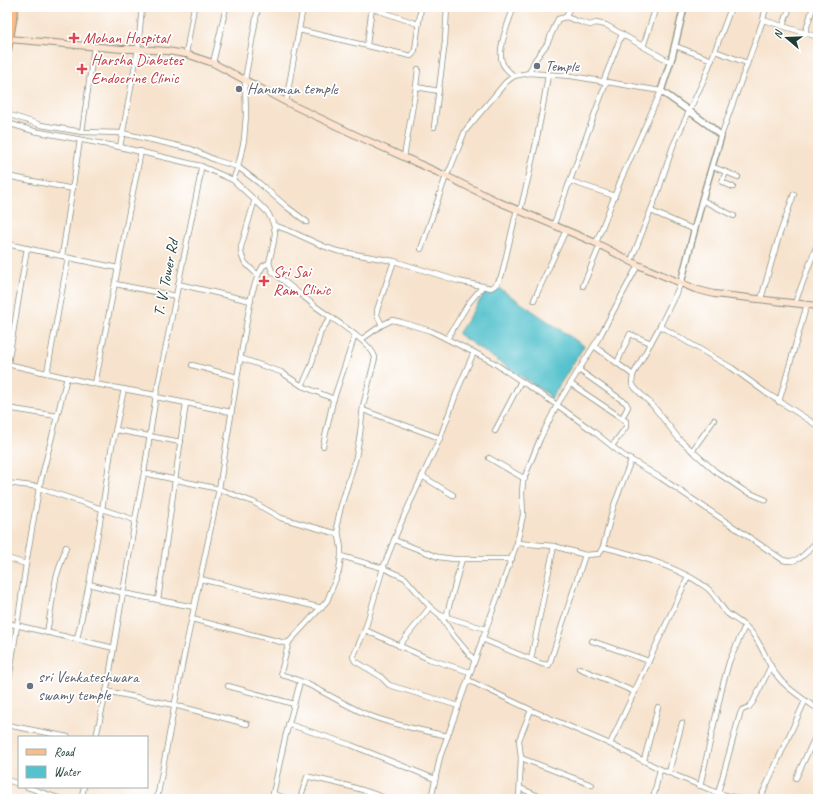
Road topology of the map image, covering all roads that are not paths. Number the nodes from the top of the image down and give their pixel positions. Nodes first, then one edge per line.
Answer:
1 (10, 7) edge
2 (15, 7) edge
3 (142, 7) edge
4 (194, 7) edge
5 (226, 7) edge
6 (258, 7) edge
7 (303, 7) edge
8 (371, 7) edge
9 (421, 7) edge
10 (447, 7) edge
11 (514, 7) edge
12 (570, 7) edge
13 (656, 7) edge
14 (684, 7) edge
15 (728, 7) edge
16 (766, 7) edge
17 (790, 7) edge
18 (813, 7) edge
19 (566, 17) junction
20 (763, 20) junction
21 (7, 24) edge
22 (418, 24) junction
23 (783, 26) junction
24 (299, 30) junction
25 (805, 33) junction
26 (622, 34) junction
27 (818, 37) edge
28 (8, 39) edge
29 (367, 45) junction
30 (94, 47) junction
31 (643, 47) junction
32 (678, 47) dead end
33 (138, 49) junction
34 (7, 51) edge
35 (715, 51) junction
36 (186, 54) junction
37 (712, 60) junction
38 (670, 62) junction
39 (213, 63) junction
40 (747, 63) junction
41 (418, 69) dead end
42 (529, 73) junction
43 (548, 75) junction
44 (514, 76) junction
45 (245, 80) junction
46 (604, 82) junction
47 (416, 87) junction
48 (440, 91) junction
49 (661, 92) junction
50 (286, 102) junction
51 (689, 111) junction
52 (7, 114) edge
53 (7, 123) edge
54 (434, 126) dead end
55 (82, 132) junction
56 (122, 134) junction
57 (722, 136) junction
58 (80, 140) junction
59 (120, 147) junction
60 (141, 151) junction
61 (404, 157) junction
62 (201, 166) junction
63 (238, 167) junction
64 (713, 167) junction
65 (726, 172) junction
66 (7, 176) edge
67 (446, 176) junction
68 (738, 177) dead end
69 (233, 180) junction
70 (570, 181) junction
71 (733, 187) dead end
72 (73, 188) junction
73 (794, 194) dead end
74 (615, 196) junction
75 (255, 200) junction
76 (702, 200) junction
77 (518, 210) junction
78 (651, 211) junction
79 (734, 216) dead end
80 (307, 222) dead end
81 (554, 224) junction
82 (274, 225) junction
83 (566, 230) junction
84 (695, 230) junction
85 (818, 242) edge
86 (7, 244) edge
87 (598, 244) junction
88 (27, 248) junction
89 (421, 249) dead end
90 (62, 256) junction
91 (68, 258) junction
92 (394, 261) junction
93 (631, 261) junction
94 (269, 263) junction
95 (638, 265) junction
96 (118, 268) junction
97 (258, 275) junction
98 (681, 283) junction
99 (115, 284) junction
100 (178, 284) junction
101 (483, 286) junction
102 (582, 286) dead end
103 (176, 296) junction
104 (761, 299) junction
105 (534, 300) dead end
106 (251, 301) junction
107 (795, 303) junction
108 (807, 304) junction
109 (818, 307) edge
110 (331, 317) junction
111 (382, 325) junction
112 (660, 326) junction
113 (355, 335) junction
114 (362, 339) junction
115 (447, 339) junction
116 (651, 343) junction
117 (594, 346) junction
118 (474, 352) junction
119 (240, 358) junction
120 (617, 363) junction
121 (8, 364) edge
122 (192, 364) dead end
123 (579, 370) junction
124 (47, 373) junction
125 (633, 375) junction
126 (237, 377) junction
127 (66, 378) junction
128 (521, 381) junction
129 (95, 384) junction
130 (571, 384) junction
131 (302, 386) junction
132 (124, 389) junction
133 (156, 396) junction
134 (334, 399) junction
135 (779, 402) junction
136 (186, 403) junction
137 (557, 405) junction
138 (7, 408) edge
139 (363, 410) junction
140 (231, 412) junction
141 (57, 416) junction
142 (622, 418) junction
143 (714, 420) dead end
144 (818, 426) edge
145 (116, 430) junction
146 (495, 431) dead end
147 (150, 437) junction
148 (440, 438) junction
149 (181, 442) junction
150 (323, 446) dead end
151 (612, 446) junction
152 (692, 451) junction
153 (490, 458) dead end
154 (631, 460) junction
155 (144, 473) junction
156 (422, 476) junction
157 (524, 479) junction
158 (176, 480) junction
159 (7, 483) edge
160 (40, 488) junction
161 (219, 489) junction
162 (453, 495) dead end
163 (766, 500) dead end
164 (102, 510) junction
165 (135, 520) junction
166 (338, 534) junction
167 (394, 540) junction
168 (818, 540) edge
169 (517, 543) junction
170 (554, 546) junction
171 (66, 547) dead end
172 (603, 547) junction
173 (585, 555) junction
174 (341, 556) junction
175 (7, 558) edge
176 (462, 559) junction
177 (512, 559) junction
178 (26, 564) junction
179 (383, 568) junction
180 (688, 577) junction
181 (200, 579) junction
182 (89, 584) junction
183 (123, 593) junction
184 (158, 600) junction
185 (194, 607) junction
186 (430, 607) junction
187 (322, 608) junction
188 (440, 615) junction
189 (446, 617) junction
190 (192, 619) junction
191 (7, 623) edge
192 (17, 626) junction
193 (745, 626) junction
194 (486, 629) junction
195 (365, 630) junction
196 (47, 632) junction
197 (76, 639) junction
198 (482, 639) junction
199 (592, 640) dead end
200 (289, 642) junction
201 (399, 646) junction
202 (114, 648) junction
203 (531, 659) junction
204 (474, 660) junction
205 (649, 661) junction
206 (771, 666) junction
207 (579, 668) dead end
208 (470, 672) junction
209 (468, 680) junction
210 (300, 682) junction
211 (228, 686) dead end
212 (106, 691) junction
213 (635, 692) junction
214 (7, 694) edge
215 (805, 701) junction
216 (294, 704) junction
217 (174, 705) junction
218 (459, 706) junction
219 (658, 707) dead end
220 (818, 709) edge
221 (531, 710) junction
222 (682, 723) dead end
223 (7, 724) edge
224 (247, 724) dead end
225 (288, 724) junction
226 (818, 731) edge
227 (63, 736) edge
228 (96, 736) edge
229 (448, 736) junction
230 (610, 744) junction
231 (521, 758) junction
232 (644, 760) junction
233 (660, 768) junction
234 (669, 772) junction
235 (796, 778) dead end
236 (435, 779) junction
237 (7, 780) edge
238 (18, 784) edge
239 (592, 786) dead end
240 (700, 786) junction
241 (30, 788) edge
242 (84, 788) edge
243 (520, 788) junction
244 (818, 790) edge
245 (718, 793) junction
246 (375, 796) edge
247 (272, 797) edge
248 (61, 799) edge
249 (81, 799) edge
250 (157, 799) edge
251 (289, 799) edge
252 (300, 799) edge
253 (386, 799) edge
254 (431, 799) edge
255 (519, 799) edge
256 (545, 799) edge
257 (653, 799) edge
258 (740, 799) edge
259 (760, 799) edge
260 (814, 799) edge

1 - 21 main road
2 - 28 main road
3 - 33 street
4 - 36 street
5 - 39 street
6 - 45 street
7 - 24 street
8 - 22 street
8 - 29 street
9 - 22 street
10 - 48 street
11 - 44 street
12 - 19 street
13 - 31 street
14 - 38 street
15 - 35 street
16 - 20 street
17 - 23 street
18 - 25 street
19 - 26 street
19 - 42 street
20 - 23 street
20 - 40 street
22 - 29 street
23 - 25 street
24 - 29 street
24 - 50 street
25 - 27 street
26 - 31 street
26 - 46 street
28 - 30 main road
28 - 34 main road
30 - 33 main road
30 - 55 street
31 - 38 street
32 - 37 street
33 - 36 main road
33 - 56 street
35 - 37 street
35 - 40 street
36 - 39 main road
37 - 51 street
38 - 49 street
39 - 45 main road
40 - 57 street
41 - 47 street
42 - 43 street
42 - 44 street
43 - 46 street
43 - 77 street
44 - 67 street
45 - 50 main road
45 - 63 street
46 - 49 street
46 - 70 street
47 - 48 street
47 - 61 street
48 - 54 street
49 - 51 street
49 - 74 street
50 - 61 main road
51 - 57 street
51 - 78 street
52 - 55 street
53 - 58 street
55 - 56 street
56 - 59 street
56 - 63 street
57 - 64 street
58 - 59 street
58 - 72 street
59 - 60 street
60 - 62 street
60 - 96 street
61 - 67 main road
62 - 69 street
62 - 100 street, T. V. Tower Rd
63 - 69 street
63 - 80 street
64 - 65 street
64 - 76 street
65 - 68 street
65 - 71 street
66 - 72 street
67 - 77 main road
67 - 89 street
69 - 75 street
70 - 74 street
70 - 81 street
72 - 90 street
73 - 104 street
74 - 87 street
75 - 82 street
75 - 97 street
76 - 79 street
76 - 84 street
77 - 81 main road
77 - 101 street
78 - 84 street
78 - 93 street
81 - 83 main road
82 - 92 street
82 - 94 street
83 - 87 main road
83 - 105 street
84 - 98 street
85 - 107 street
86 - 88 street
87 - 93 main road
87 - 102 street
88 - 90 street
88 - 121 street
90 - 91 street
91 - 96 street
91 - 124 street
92 - 101 street
92 - 111 street
93 - 95 main road
94 - 97 street
94 - 110 street
95 - 98 main road
95 - 117 street
96 - 99 street
97 - 106 street
98 - 104 main road
98 - 112 street
99 - 103 street
99 - 129 street
100 - 103 street, T. V. Tower Rd
100 - 106 street
101 - 115 street
103 - 133 street, T. V. Tower Rd
104 - 107 main road
106 - 119 street
107 - 108 main road
108 - 109 main road
108 - 135 street
110 - 113 street
110 - 131 street
111 - 114 street
111 - 115 street
112 - 116 street
112 - 135 street
113 - 114 street
113 - 134 street
114 - 139 street
115 - 118 street
116 - 120 street
116 - 125 street
117 - 120 street
117 - 123 street
118 - 128 street
118 - 148 street
119 - 126 street
119 - 131 street
120 - 125 street
121 - 124 street
122 - 126 street
123 - 130 street
123 - 142 street
124 - 127 street
125 - 152 street
126 - 140 street
127 - 129 street
127 - 141 street
128 - 137 street
128 - 146 street
129 - 132 street
130 - 137 street
130 - 142 street
131 - 134 street
132 - 133 street
132 - 145 street
133 - 136 street
133 - 147 street, T. V. Tower Rd
134 - 150 street
135 - 144 street
136 - 140 street
136 - 149 street
137 - 151 street
137 - 157 street
138 - 141 street
139 - 148 street
139 - 166 street
140 - 161 street
141 - 160 street
142 - 151 street
143 - 152 street
145 - 147 street
145 - 164 street
147 - 149 street
147 - 155 street, T. V. Tower Rd
148 - 156 street
149 - 158 street
151 - 154 street
152 - 163 street
153 - 157 street
154 - 168 street
154 - 172 street
155 - 158 street
155 - 165 street, T. V. Tower Rd
156 - 162 street
156 - 167 street
157 - 169 street
158 - 161 street
158 - 184 street
159 - 160 street
160 - 164 street
160 - 178 street
161 - 166 street
161 - 181 street
164 - 165 street
164 - 182 street
165 - 183 street, T. V. Tower Rd
166 - 174 street
167 - 176 street
167 - 179 street
169 - 170 street
169 - 177 street
170 - 173 street
170 - 203 street
171 - 196 street
172 - 173 street
172 - 180 street
173 - 203 street
174 - 179 street
174 - 187 street
175 - 178 street
176 - 177 street
176 - 189 street
177 - 194 street
178 - 192 street
179 - 186 street
179 - 195 street
180 - 193 street
180 - 205 street
181 - 185 street
181 - 187 street
182 - 183 street
182 - 197 street
183 - 184 street
183 - 202 street, T. V. Tower Rd
184 - 185 street
185 - 190 street
186 - 188 street
186 - 201 street
187 - 200 street
188 - 189 street
188 - 204 street
189 - 194 street
190 - 200 street
190 - 217 street
191 - 192 street
192 - 196 street
192 - 214 street
193 - 206 street
193 - 240 street
194 - 198 street
195 - 201 street
195 - 218 street
196 - 197 street
197 - 202 street
198 - 203 street
198 - 204 street
199 - 205 street
200 - 210 street
201 - 208 street
202 - 212 street, T. V. Tower Rd
204 - 208 street
205 - 213 street
206 - 215 street
206 - 245 street
207 - 213 street
208 - 209 street
209 - 218 street
209 - 221 street
210 - 216 street
210 - 229 street
211 - 216 street
212 - 217 street
212 - 228 street, T. V. Tower Rd
213 - 230 street
215 - 220 street
215 - 259 street
216 - 225 street
217 - 224 street
217 - 250 street
218 - 229 street
219 - 232 street
221 - 230 street
221 - 231 street
222 - 234 street
223 - 227 street
225 - 236 street
225 - 247 street
226 - 235 street
229 - 236 street
230 - 232 street
231 - 239 street
231 - 243 street
232 - 233 street
233 - 234 street
233 - 257 street
234 - 240 street
236 - 254 street
237 - 238 street
240 - 245 street
241 - 248 street
242 - 249 street
243 - 255 street
243 - 256 street
244 - 260 street
245 - 258 street
246 - 252 street
246 - 253 street
247 - 251 street

